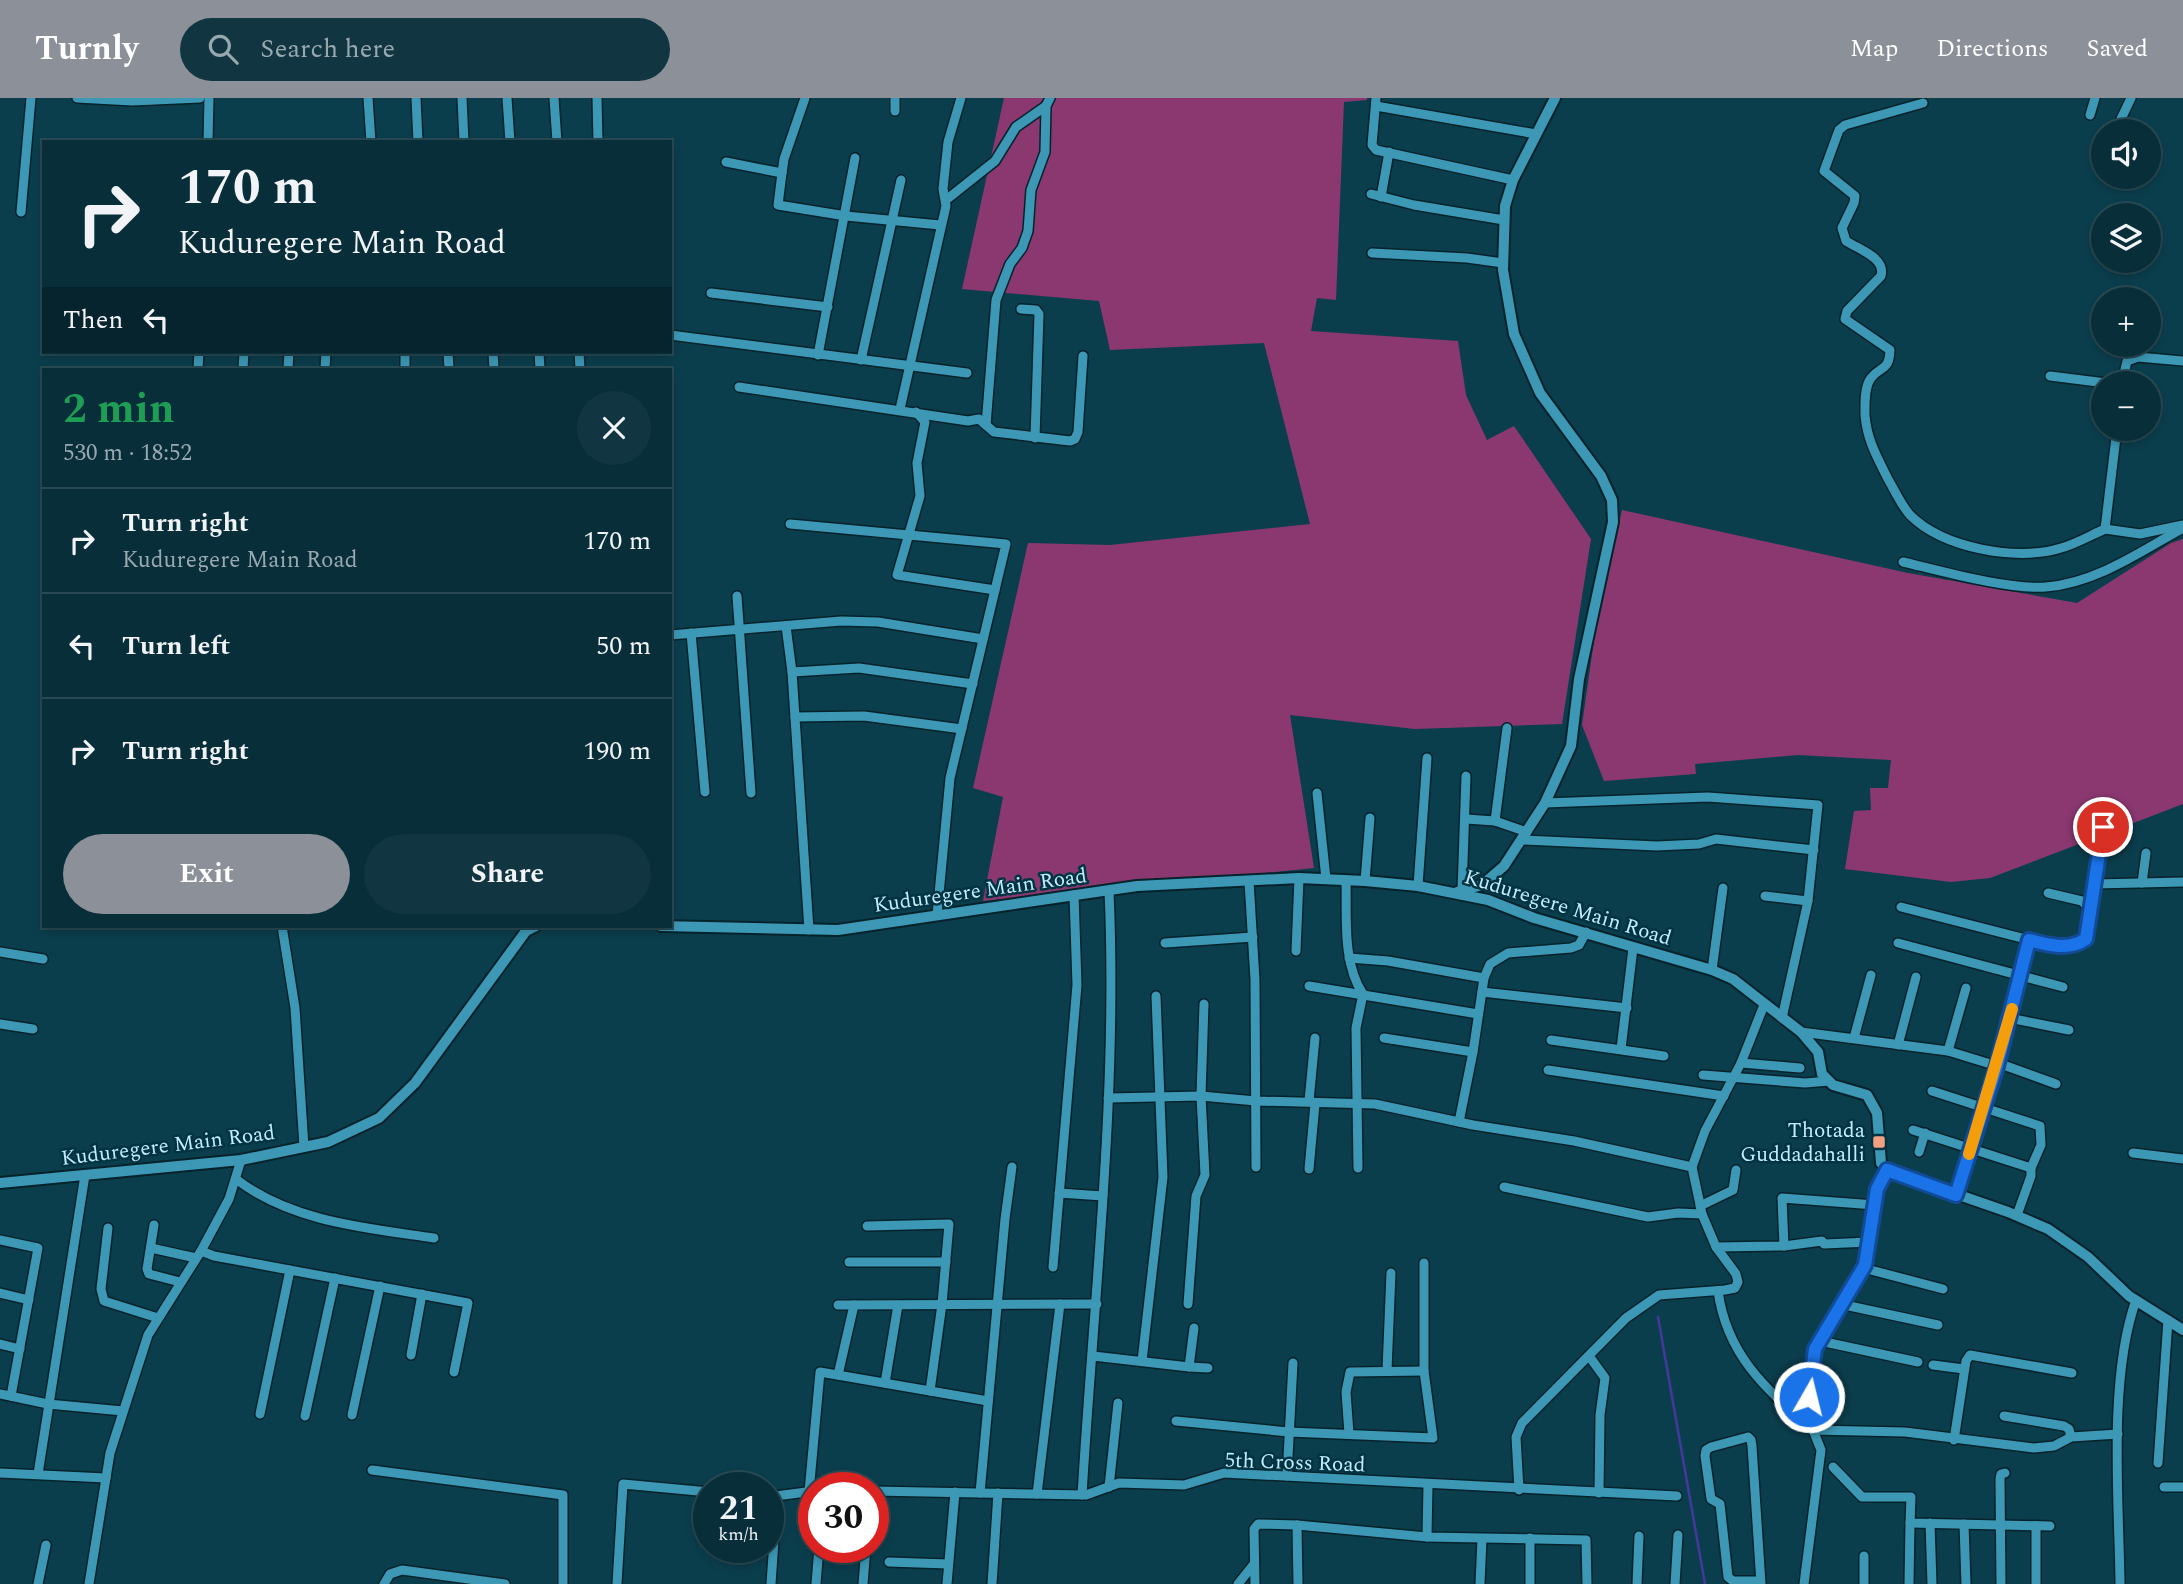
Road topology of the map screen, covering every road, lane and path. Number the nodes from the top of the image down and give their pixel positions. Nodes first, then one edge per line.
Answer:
1 (31, 98) edge
2 (77, 98) edge
3 (200, 98) edge
4 (209, 98) edge
5 (368, 98) edge
6 (416, 98) edge
7 (462, 98) edge
8 (507, 98) edge
9 (554, 98) edge
10 (597, 98) edge
11 (805, 98) edge
12 (895, 98) edge
13 (961, 98) edge
14 (1555, 98) edge
15 (2095, 98) edge
16 (2131, 98) edge
17 (1048, 102) edge
18 (1376, 102) edge
19 (1923, 103) dead end
20 (895, 110) dead end
21 (2090, 115) dead end
22 (2121, 119) dead end
23 (1536, 134) junction
24 (208, 140) edge
25 (371, 140) edge
26 (418, 140) edge
27 (464, 140) edge
28 (509, 140) edge
29 (557, 140) edge
30 (598, 140) edge
31 (1389, 152) junction
32 (855, 158) dead end
33 (726, 162) dead end
34 (782, 173) junction
35 (901, 180) dead end
36 (1513, 180) junction
37 (946, 200) junction
38 (21, 212) dead end
39 (846, 216) junction
40 (1504, 220) junction
41 (892, 221) junction
42 (940, 225) junction
43 (1372, 253) dead end
44 (1503, 263) junction
45 (710, 293) dead end
46 (828, 307) junction
47 (1021, 309) dead end
48 (672, 335) edge
49 (818, 355) junction
50 (1083, 356) dead end
51 (861, 360) junction
52 (2183, 361) edge
53 (908, 366) junction
54 (2125, 371) edge
55 (967, 373) dead end
56 (2050, 376) dead end
57 (2091, 381) edge
58 (739, 387) dead end
59 (900, 409) junction
60 (916, 412) junction
61 (986, 425) junction
62 (1035, 438) junction
63 (2116, 441) edge
64 (790, 524) dead end
65 (2183, 526) edge
66 (2105, 529) junction
67 (909, 536) junction
68 (1903, 562) dead end
69 (995, 590) junction
70 (737, 596) dead end
71 (786, 626) junction
72 (739, 629) junction
73 (691, 633) junction
74 (672, 635) edge
75 (983, 639) junction
76 (792, 672) junction
77 (973, 684) junction
78 (795, 717) junction
79 (1507, 727) dead end
80 (962, 729) junction
81 (1427, 758) dead end
82 (1466, 776) dead end
83 (705, 792) dead end
84 (751, 793) dead end
85 (1317, 793) dead end
86 (1545, 803) junction
87 (1370, 818) dead end
88 (1466, 819) junction
89 (1495, 821) junction
90 (2103, 827) dead end
91 (1524, 836) junction
92 (1814, 850) junction
93 (2146, 853) dead end
94 (1299, 878) junction
95 (1326, 879) junction
96 (1346, 880) junction
97 (1250, 881) junction
98 (1364, 881) junction
99 (2183, 882) edge
100 (2143, 883) junction
101 (2094, 884) junction
102 (1418, 886) junction
103 (1723, 888) dead end
104 (1109, 891) junction
105 (1458, 892) junction
106 (2048, 893) dead end
107 (1074, 895) junction
108 (1765, 896) dead end
109 (1808, 901) junction
110 (1901, 907) dead end
111 (2090, 910) junction
112 (937, 915) junction
113 (672, 926) edge
114 (282, 928) edge
115 (532, 928) edge
116 (809, 930) junction
117 (1586, 932) junction
118 (1253, 937) junction
119 (2029, 940) junction
120 (1165, 943) dead end
121 (1898, 943) dead end
122 (1633, 948) junction
123 (1296, 951) dead end
124 (0, 952) edge
125 (1349, 958) junction
126 (43, 959) dead end
127 (1712, 970) junction
128 (1871, 975) dead end
129 (2020, 976) junction
130 (1916, 977) dead end
131 (1484, 978) junction
132 (1309, 986) dead end
133 (2063, 987) dead end
134 (1966, 988) dead end
135 (1482, 992) junction
136 (1363, 994) junction
137 (1156, 996) dead end
138 (1204, 1004) dead end
139 (1764, 1005) junction
140 (1627, 1008) junction
141 (1478, 1014) junction
142 (1783, 1018) junction
143 (2009, 1018) junction
144 (0, 1024) edge
145 (33, 1029) dead end
146 (2069, 1030) dead end
147 (1801, 1032) junction
148 (1315, 1038) dead end
149 (1384, 1038) dead end
150 (1854, 1038) junction
151 (1551, 1040) dead end
152 (1898, 1045) junction
153 (1621, 1049) junction
154 (1948, 1051) junction
155 (1473, 1052) junction
156 (1664, 1056) dead end
157 (1741, 1063) junction
158 (1997, 1065) junction
159 (1800, 1068) dead end
160 (1548, 1070) dead end
161 (1703, 1075) dead end
162 (1732, 1079) junction
163 (1829, 1081) junction
164 (2056, 1084) dead end
165 (1932, 1091) dead end
166 (1201, 1096) junction
167 (1724, 1096) junction
168 (1108, 1098) junction
169 (1159, 1098) junction
170 (1256, 1101) junction
171 (1355, 1102) junction
172 (1312, 1103) junction
173 (1984, 1106) junction
174 (1459, 1122) junction
175 (1913, 1130) dead end
176 (1925, 1133) junction
177 (304, 1147) junction
178 (1971, 1148) junction
179 (1919, 1152) dead end
180 (2133, 1153) dead end
181 (2183, 1159) edge
182 (241, 1160) junction
183 (1012, 1167) dead end
184 (1256, 1167) dead end
185 (1692, 1167) junction
186 (1309, 1168) dead end
187 (1357, 1168) dead end
188 (2031, 1168) junction
189 (1735, 1170) dead end
190 (1887, 1170) junction
191 (85, 1175) junction
192 (236, 1179) junction
193 (0, 1184) edge
194 (1504, 1187) dead end
195 (1059, 1193) junction
196 (1956, 1195) junction
197 (1103, 1196) junction
198 (1875, 1205) junction
199 (1701, 1210) junction
200 (2017, 1216) junction
201 (154, 1225) dead end
202 (867, 1226) dead end
203 (108, 1228) dead end
204 (434, 1238) dead end
205 (0, 1240) edge
206 (1869, 1242) junction
207 (1784, 1246) junction
208 (1716, 1247) junction
209 (151, 1248) junction
210 (198, 1254) junction
211 (849, 1262) dead end
212 (946, 1262) junction
213 (1424, 1263) dead end
214 (1053, 1267) dead end
215 (1863, 1268) junction
216 (290, 1270) junction
217 (1391, 1273) dead end
218 (335, 1278) junction
219 (180, 1282) junction
220 (380, 1286) junction
221 (1943, 1289) dead end
222 (1718, 1291) junction
223 (0, 1293) edge
224 (422, 1294) junction
225 (29, 1300) junction
226 (2136, 1300) junction
227 (942, 1304) junction
228 (1060, 1304) junction
229 (1097, 1304) junction
230 (1188, 1304) dead end
231 (1840, 1304) junction
232 (853, 1305) junction
233 (898, 1305) junction
234 (997, 1305) junction
235 (838, 1306) dead end
236 (158, 1318) junction
237 (2168, 1320) junction
238 (1938, 1325) dead end
239 (1194, 1328) dead end
240 (2183, 1331) edge
241 (1820, 1341) junction
242 (0, 1344) edge
243 (20, 1349) junction
244 (411, 1355) dead end
245 (1093, 1356) junction
246 (1589, 1356) junction
247 (1142, 1361) junction
248 (1918, 1362) dead end
249 (1293, 1363) dead end
250 (1933, 1365) dead end
251 (1189, 1367) junction
252 (1208, 1368) dead end
253 (1964, 1369) junction
254 (1387, 1370) junction
255 (1424, 1371) junction
256 (454, 1372) dead end
257 (2072, 1373) dead end
258 (838, 1375) junction
259 (885, 1383) junction
260 (930, 1391) junction
261 (0, 1394) edge
262 (11, 1396) junction
263 (988, 1401) junction
264 (1118, 1403) dead end
265 (48, 1404) junction
266 (123, 1411) junction
267 (260, 1414) dead end
268 (352, 1415) dead end
269 (305, 1416) dead end
270 (2004, 1416) dead end
271 (1177, 1421) dead end
272 (1812, 1430) junction
273 (1289, 1432) junction
274 (1349, 1434) junction
275 (2118, 1434) junction
276 (2071, 1437) junction
277 (1954, 1440) junction
278 (2158, 1463) dead end
279 (1833, 1467) dead end
280 (372, 1470) dead end
281 (812, 1472) edge
282 (0, 1473) edge
283 (2005, 1473) dead end
284 (38, 1474) junction
285 (1287, 1476) junction
286 (106, 1478) junction
287 (1428, 1485) junction
288 (1109, 1487) junction
289 (2164, 1487) dead end
290 (2183, 1487) edge
291 (1519, 1490) junction
292 (693, 1491) edge
293 (889, 1491) edge
294 (955, 1492) junction
295 (980, 1493) junction
296 (998, 1493) junction
297 (1599, 1493) junction
298 (1037, 1494) junction
299 (1082, 1495) junction
300 (1677, 1496) dead end
301 (1910, 1523) junction
302 (1930, 1523) junction
303 (1964, 1524) junction
304 (1297, 1525) junction
305 (2000, 1525) junction
306 (2036, 1526) junction
307 (2050, 1526) dead end
308 (1678, 1535) dead end
309 (1639, 1536) dead end
310 (1427, 1537) junction
311 (1530, 1538) junction
312 (1482, 1539) junction
313 (46, 1545) dead end
314 (1864, 1556) dead end
315 (889, 1562) dead end
316 (771, 1563) edge
317 (818, 1563) edge
318 (865, 1563) edge
319 (948, 1564) junction
320 (1254, 1564) junction
321 (464, 1582) edge
322 (1761, 1582) edge
323 (38, 1584) edge
324 (89, 1584) edge
325 (384, 1584) edge
326 (505, 1584) edge
327 (563, 1584) edge
328 (617, 1584) edge
329 (771, 1584) edge
330 (816, 1584) edge
331 (863, 1584) edge
332 (947, 1584) edge
333 (992, 1584) edge
334 (1238, 1584) edge
335 (1255, 1584) edge
336 (1298, 1584) edge
337 (1480, 1584) edge
338 (1530, 1584) edge
339 (1587, 1584) edge
340 (1637, 1584) edge
341 (1675, 1584) edge
342 (1804, 1584) edge
343 (1864, 1584) edge
344 (1909, 1584) edge
345 (1932, 1584) edge
346 (1966, 1584) edge
347 (2001, 1584) edge
348 (2036, 1584) edge
349 (2120, 1584) edge

1 - 38 street
2 - 3 street
4 - 24 street
5 - 25 street
6 - 26 street
7 - 27 street
8 - 28 street
9 - 29 street
10 - 30 street
11 - 34 street
12 - 20 street
13 - 37 street
14 - 23 street
15 - 21 street
16 - 22 street
17 - 37 street
17 - 61 street
18 - 23 street
18 - 31 street
19 - 66 street
23 - 36 street
31 - 36 street
31 - 40 street
32 - 39 street
33 - 34 street
34 - 39 street
35 - 41 street
36 - 40 street
37 - 42 street
39 - 41 street
39 - 46 street
40 - 44 street
41 - 42 street
41 - 51 street
42 - 53 street
43 - 44 street
44 - 86 street
45 - 46 street
46 - 49 street
47 - 62 street
48 - 49 street
49 - 51 street
50 - 62 street
51 - 53 street
52 - 54 street
53 - 55 street
53 - 59 street
56 - 57 street
58 - 59 street
59 - 60 street
60 - 61 street
60 - 67 street
61 - 62 street
63 - 66 street
64 - 67 street
65 - 66 street
65 - 68 street
67 - 69 street
67 - 69 street
69 - 75 street
70 - 72 street
71 - 72 street
71 - 75 street
71 - 76 street
72 - 73 street
72 - 84 street
73 - 74 street
73 - 83 street
75 - 77 street
76 - 77 street
76 - 78 street
77 - 80 street
78 - 80 street
78 - 116 street
79 - 89 street
80 - 112 street
81 - 102 street
82 - 88 street
85 - 95 street
86 - 91 street
86 - 92 street
87 - 98 street
88 - 89 street
88 - 105 street
89 - 91 street
90 - 101 street
91 - 92 street
91 - 105 street
92 - 109 street
93 - 100 street
94 - 95 street, Kuduregere Main Road
94 - 97 street, Kuduregere Main Road
94 - 123 street
95 - 96 street, Kuduregere Main Road
96 - 98 street, Kuduregere Main Road
96 - 125 street
97 - 104 street, Kuduregere Main Road
97 - 118 street
98 - 102 street, Kuduregere Main Road
99 - 100 street
100 - 101 street
101 - 111 street
102 - 105 street, Kuduregere Main Road
103 - 127 street
104 - 107 street, Kuduregere Main Road
104 - 168 street
105 - 117 street, Kuduregere Main Road
106 - 111 street
107 - 112 street, Kuduregere Main Road
107 - 195 street
108 - 109 street
109 - 142 street
110 - 119 street
111 - 119 street
112 - 116 street, Kuduregere Main Road
113 - 116 street, Kuduregere Main Road
114 - 177 street
115 - 177 street, Kuduregere Main Road
117 - 122 street, Kuduregere Main Road
117 - 131 street
118 - 120 street
118 - 170 street
119 - 129 street
121 - 129 street
122 - 127 street, Kuduregere Main Road
122 - 140 street
124 - 126 street
125 - 131 street
125 - 136 street
127 - 139 street, Kuduregere Main Road
128 - 150 street
129 - 133 street
129 - 143 street
130 - 152 street
131 - 135 street
132 - 136 street
134 - 154 street
135 - 140 street
135 - 141 street
136 - 141 street
136 - 171 street
137 - 169 street
138 - 166 street
139 - 142 street, Kuduregere Main Road
139 - 157 street
140 - 153 street
141 - 155 street
142 - 147 street, Kuduregere Main Road
143 - 146 street
143 - 158 street
144 - 145 street
147 - 150 street
147 - 163 street, Kuduregere Main Road
148 - 172 street
149 - 155 street
150 - 152 street
151 - 153 street
152 - 154 street
153 - 156 street
154 - 158 street
155 - 174 street
157 - 159 street
157 - 162 street
158 - 164 street
158 - 173 street
160 - 167 street
161 - 162 street
162 - 163 street
162 - 167 street
163 - 190 street
165 - 173 street
166 - 169 street
166 - 170 street
166 - 230 street
167 - 185 street
168 - 169 street
168 - 197 street
169 - 247 street
170 - 172 street
170 - 184 street
171 - 172 street
171 - 174 street
171 - 187 street
172 - 186 street
173 - 178 street
173 - 188 street
174 - 185 street
175 - 176 street
176 - 178 street
176 - 179 street
177 - 182 street, Kuduregere Main Road
178 - 188 street
178 - 196 street
180 - 181 street
182 - 191 street, Kuduregere Main Road
182 - 192 street
183 - 234 street
185 - 199 street
188 - 200 street
189 - 199 street
190 - 196 street
190 - 198 street
191 - 193 street, Kuduregere Main Road
191 - 265 street
192 - 204 street
192 - 210 street
194 - 199 street
195 - 197 street
195 - 214 street
196 - 200 street
197 - 229 street
198 - 206 street
198 - 207 street
199 - 208 street
200 - 226 street
201 - 209 street
202 - 212 street
203 - 236 street
205 - 225 street
206 - 207 street
206 - 215 street
207 - 208 street
208 - 222 street
209 - 210 street
209 - 219 street
210 - 216 street
210 - 219 street
211 - 212 street
212 - 227 street
213 - 255 street
215 - 221 street
215 - 231 street
216 - 218 street
216 - 267 street
217 - 254 street
218 - 220 street
218 - 269 street
219 - 236 street
220 - 224 street
220 - 268 street
222 - 246 street
222 - 272 street
223 - 225 street
224 - 244 street
224 - 256 street
225 - 243 street
226 - 237 street
226 - 275 street
227 - 233 street
227 - 234 street
227 - 260 street
228 - 229 street
228 - 234 street
228 - 298 street
229 - 245 street
231 - 238 street
231 - 241 street
232 - 233 street
232 - 235 street
232 - 258 street
233 - 259 street
234 - 263 street
236 - 266 street
237 - 240 street
237 - 278 street
239 - 251 street
241 - 248 street
241 - 272 street
242 - 243 street
243 - 262 street
245 - 247 street
245 - 299 street
246 - 291 street
246 - 297 street
247 - 251 street
249 - 273 street
250 - 253 street
251 - 252 street
253 - 257 street
253 - 277 street
254 - 255 street
254 - 274 street
255 - 274 street
258 - 259 street
258 - 281 street
259 - 260 street
260 - 263 street
261 - 262 street
262 - 265 street
263 - 295 street
264 - 288 street
265 - 266 street
265 - 284 street
266 - 286 street
270 - 276 street
271 - 273 street
272 - 277 street
272 - 342 street
273 - 274 street
273 - 285 street
275 - 276 street
275 - 349 street
276 - 277 street
279 - 301 street
280 - 327 street
282 - 284 street
283 - 305 street
284 - 286 street
285 - 287 street, 5th Cross Road
285 - 288 street, 5th Cross Road
286 - 324 street
287 - 291 street, 5th Cross Road
287 - 310 street
288 - 299 street, 5th Cross Road
289 - 290 street
291 - 297 street, 5th Cross Road
292 - 328 street
293 - 294 street, 5th Cross Road
294 - 295 street, 5th Cross Road
294 - 319 street
295 - 296 street, 5th Cross Road
296 - 298 street, 5th Cross Road
296 - 333 street
297 - 300 street, 5th Cross Road
298 - 299 street, 5th Cross Road
301 - 302 street
301 - 344 street
302 - 303 street
302 - 345 street
303 - 305 street
303 - 346 street
304 - 310 street
304 - 320 street
304 - 336 street
305 - 306 street
305 - 347 street
306 - 307 street
306 - 348 street
308 - 341 street
309 - 340 street
310 - 312 street
311 - 312 street
311 - 338 street
311 - 339 street
312 - 337 street
313 - 323 street
314 - 343 street
315 - 319 street
316 - 329 street
317 - 330 street
318 - 331 street
319 - 332 street
320 - 334 street
320 - 335 street
321 - 325 street
321 - 326 street
322 - 322 street

